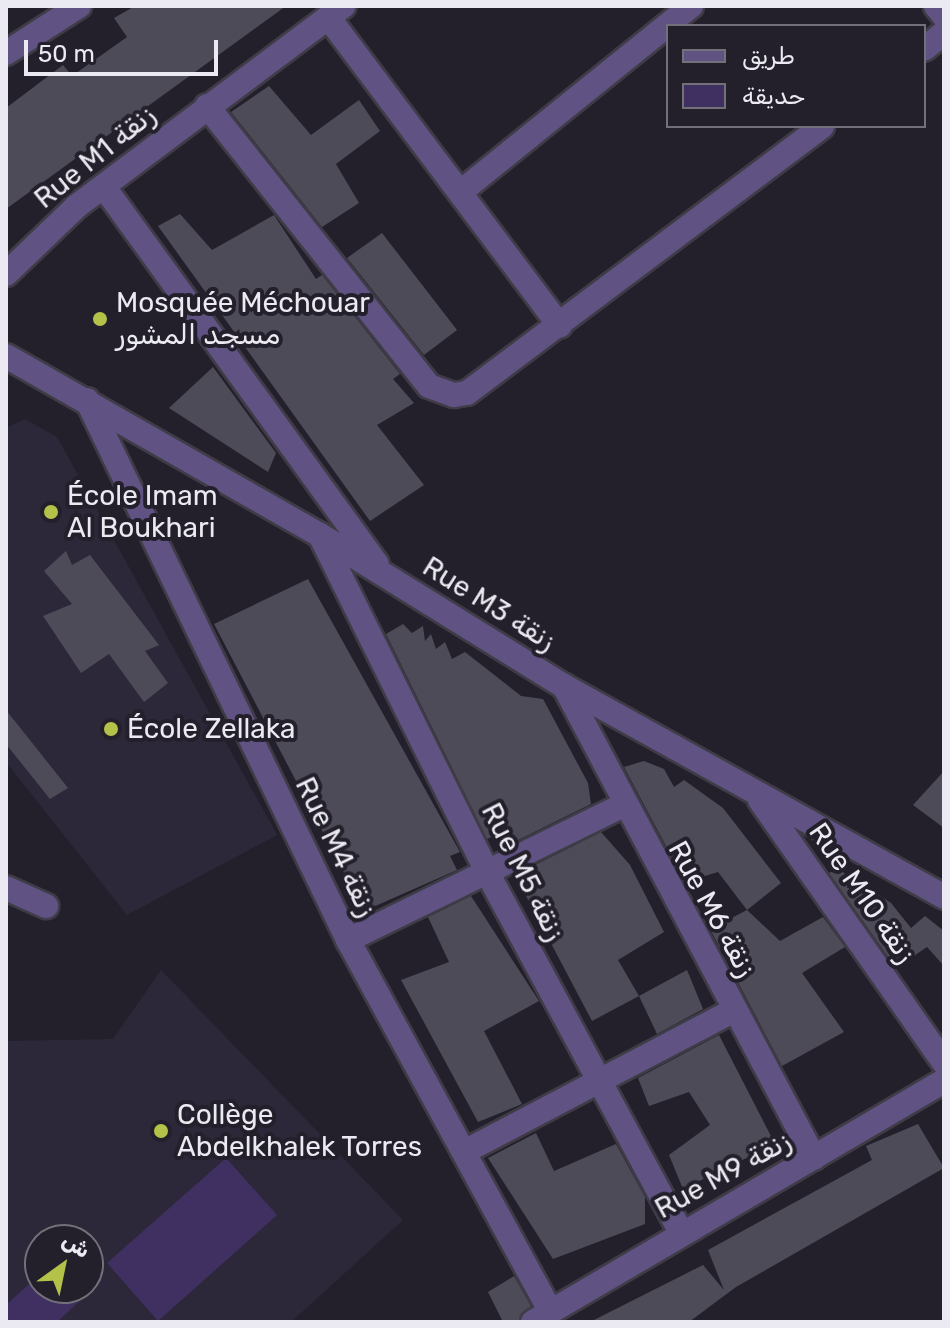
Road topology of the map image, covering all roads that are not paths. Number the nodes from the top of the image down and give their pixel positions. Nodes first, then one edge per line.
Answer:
1 (79, 6) edge
2 (691, 6) edge
3 (936, 6) edge
4 (335, 12) edge
5 (45, 14) edge
6 (944, 16) edge
7 (669, 24) edge
8 (666, 26) edge
9 (944, 33) edge
10 (926, 47) edge
11 (6, 53) edge
12 (207, 106) junction
13 (819, 128) edge
14 (104, 187) junction
15 (463, 190) junction
16 (6, 274) edge
17 (560, 326) junction
18 (6, 356) edge
19 (87, 400) junction
20 (320, 535) junction
21 (385, 575) junction
22 (564, 686) junction
23 (758, 797) junction
24 (621, 806) junction
25 (488, 874) junction
26 (6, 888) edge
27 (944, 897) edge
28 (46, 906) dead end
29 (348, 940) junction
30 (734, 1010) junction
31 (944, 1063) edge
32 (944, 1081) edge
33 (601, 1084) junction
34 (464, 1152) junction
35 (814, 1158) junction
36 (681, 1233) junction
37 (542, 1316) edge

1 - 5 street
2 - 7 street
3 - 6 street
4 - 12 street, Rue M1 زنقة
4 - 15 street
5 - 11 street
8 - 15 street
9 - 10 street
12 - 14 street, Rue M1 زنقة
12 - 17 street
13 - 17 street
14 - 16 street, Rue M1 زنقة
14 - 21 street
15 - 17 street
18 - 19 street, Rue M3 زنقة
19 - 20 street, Rue M3 زنقة
19 - 29 street, Rue M4 زنقة
20 - 21 street, Rue M3 زنقة
20 - 25 street, Rue M5 زنقة
21 - 22 street, Rue M3 زنقة
22 - 23 street, Rue M3 زنقة
22 - 24 street, Rue M6 زنقة
23 - 27 street, Rue M3 زنقة
23 - 31 street, Rue M10 زنقة
24 - 25 street
24 - 30 street, Rue M6 زنقة
25 - 29 street
25 - 33 street, Rue M5 زنقة
26 - 28 street
29 - 34 street, Rue M4 زنقة
30 - 33 street
30 - 35 street, Rue M6 زنقة
32 - 35 street, Rue M9 زنقة
33 - 34 street
33 - 36 street, Rue M5 زنقة
34 - 37 street, Rue M4 زنقة
35 - 36 street, Rue M9 زنقة
36 - 37 street, Rue M9 زنقة

